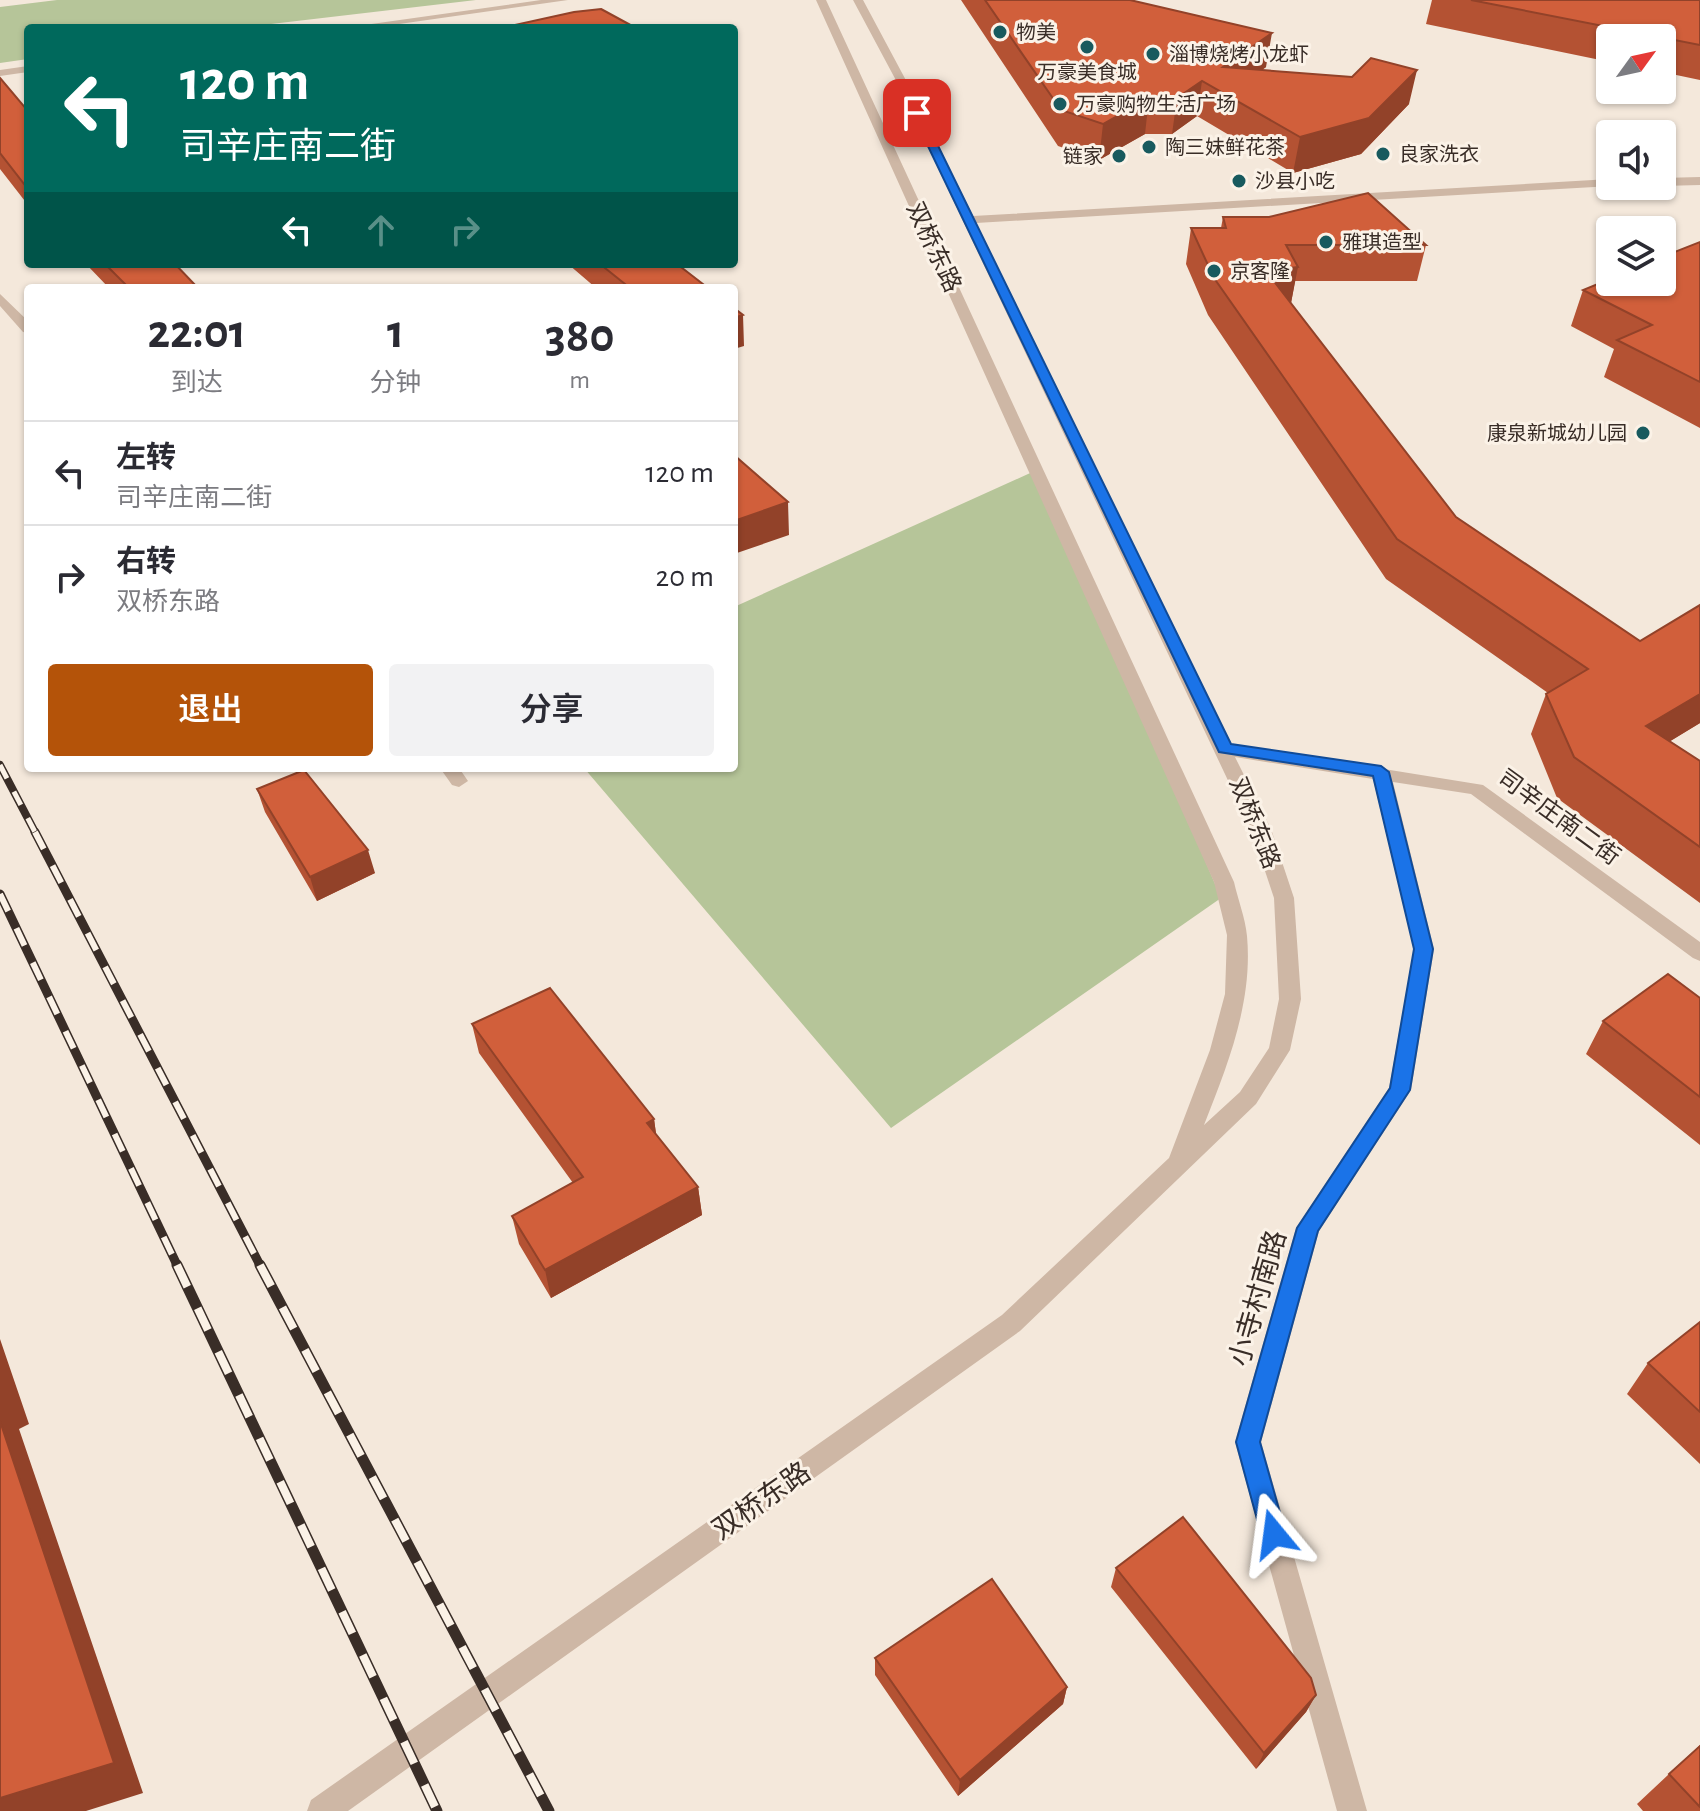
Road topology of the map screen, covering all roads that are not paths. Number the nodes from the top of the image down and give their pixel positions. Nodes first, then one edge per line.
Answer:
1 (563, 0) edge
2 (821, 0) edge
3 (858, 0) edge
4 (379, 24) edge
5 (24, 70) edge
6 (0, 73) edge
7 (1700, 181) edge
8 (1676, 182) edge
9 (1596, 184) edge
10 (967, 220) junction
11 (0, 298) edge
12 (24, 325) edge
13 (1225, 749) junction
14 (1381, 772) junction
15 (1700, 953) edge
16 (1179, 1164) junction
17 (322, 1811) edge
18 (1352, 1811) edge

1 - 4 street
2 - 16 street, 双桥东路
3 - 10 street, 双桥东路
5 - 6 street
7 - 8 street
9 - 10 street
10 - 13 street, 双桥东路
11 - 12 street
13 - 14 street, 司辛庄南二街
13 - 16 street, 双桥东路
14 - 15 street, 司辛庄南二街
14 - 18 street, 小寺村南路
16 - 17 street, 双桥东路

